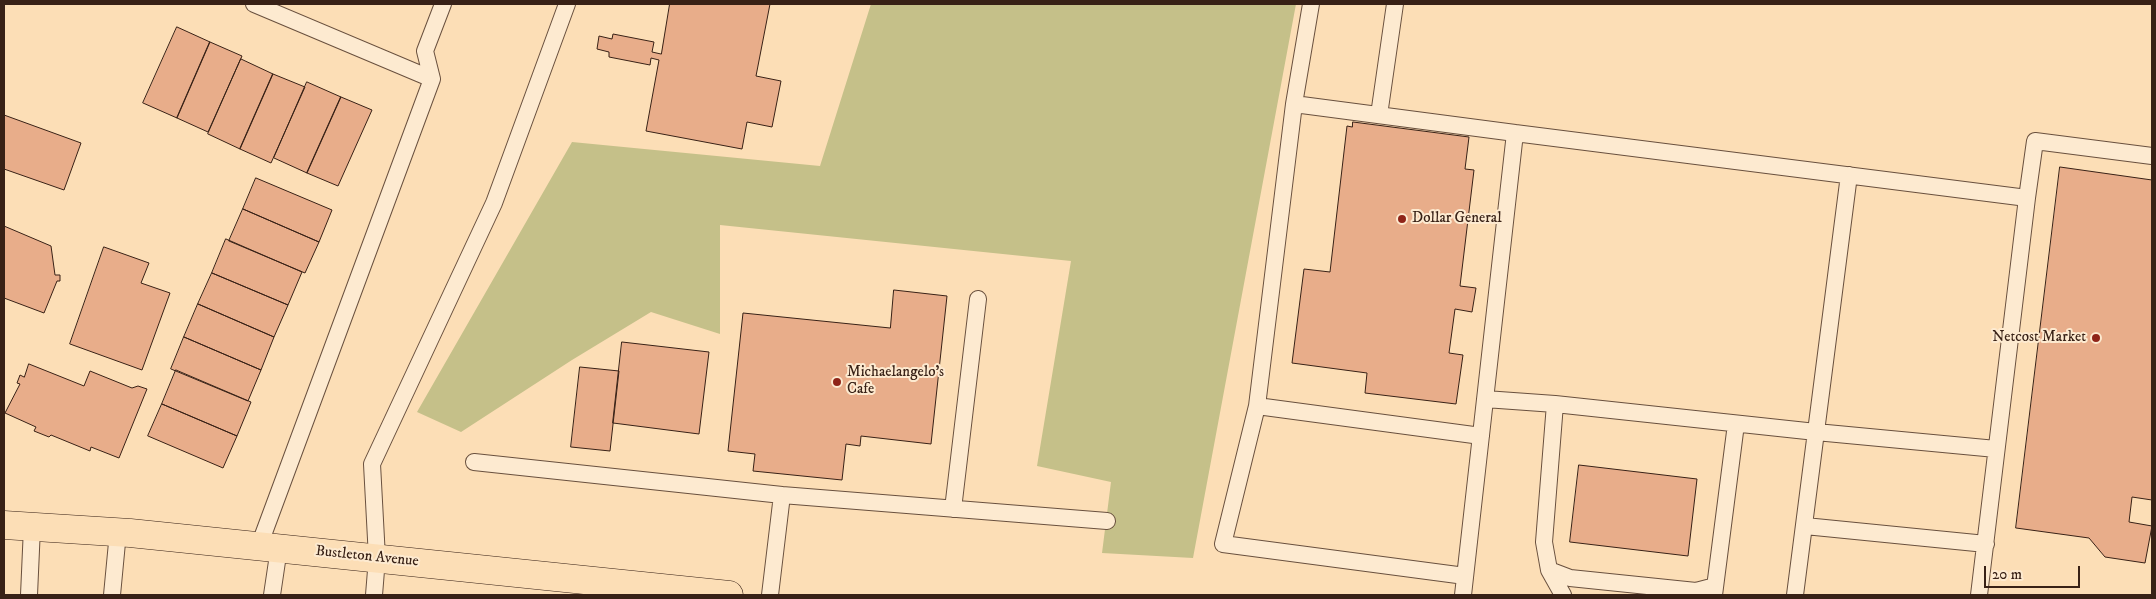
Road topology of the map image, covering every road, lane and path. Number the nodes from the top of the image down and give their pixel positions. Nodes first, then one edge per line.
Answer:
1 (254, 4) edge
2 (442, 4) edge
3 (568, 4) edge
4 (1311, 4) edge
5 (1395, 4) edge
6 (432, 79) junction
7 (1294, 104) junction
8 (1378, 115) junction
9 (1515, 133) junction
10 (2152, 156) edge
11 (1849, 175) junction
12 (2027, 198) junction
13 (978, 300) dead end
14 (1485, 399) junction
15 (1555, 404) junction
16 (1257, 406) junction
17 (1736, 424) junction
18 (1816, 432) junction
19 (1481, 436) junction
20 (1996, 449) junction
21 (474, 462) dead end
22 (782, 495) junction
23 (952, 509) junction
24 (1107, 521) dead end
25 (4, 525) edge
26 (1805, 526) junction
27 (32, 527) junction
28 (118, 532) junction
29 (1986, 544) junction
30 (269, 547) junction
31 (377, 558) junction
32 (1549, 570) junction
33 (1465, 576) junction
34 (1714, 590) edge
35 (29, 595) edge
36 (112, 595) edge
37 (272, 595) edge
38 (374, 595) edge
39 (729, 595) edge
40 (770, 595) edge
41 (1462, 595) edge
42 (1563, 595) edge
43 (1795, 595) edge
44 (1979, 595) edge

1 - 6 lane
2 - 6 lane
3 - 31 lane
4 - 7 lane
5 - 8 lane
6 - 30 lane
7 - 8 lane
7 - 16 lane
8 - 9 lane
9 - 11 lane
9 - 14 lane
10 - 12 lane
11 - 12 lane
11 - 18 lane
12 - 20 lane
13 - 23 lane
14 - 15 lane
14 - 19 lane
15 - 17 lane
15 - 32 lane
16 - 19 lane
16 - 33 lane
17 - 18 lane
17 - 34 lane
18 - 20 lane
18 - 26 lane
19 - 33 lane
20 - 29 lane
21 - 22 lane
22 - 23 lane
22 - 40 lane
23 - 24 lane
25 - 27 main road, Bustleton Avenue
26 - 29 lane
26 - 43 lane
27 - 28 main road, Bustleton Avenue
27 - 35 lane
28 - 30 main road, Bustleton Avenue
28 - 36 lane
29 - 44 lane
30 - 31 main road, Bustleton Avenue
30 - 37 lane
31 - 38 lane
31 - 39 main road, Bustleton Avenue
32 - 34 lane
32 - 42 lane
33 - 41 lane

